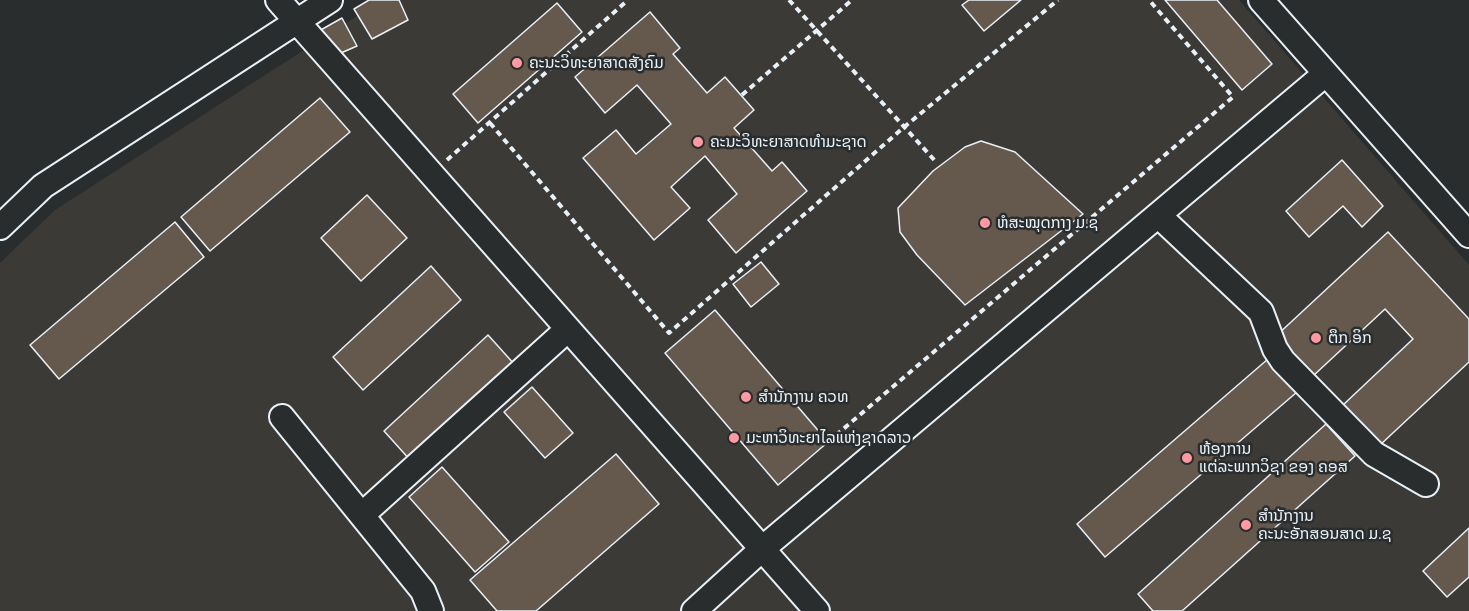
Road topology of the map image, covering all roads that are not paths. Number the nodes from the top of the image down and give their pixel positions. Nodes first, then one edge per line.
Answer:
1 (278, 0) edge
2 (330, 0) edge
3 (1261, 0) edge
4 (296, 20) junction
5 (1324, 75) junction
6 (1158, 215) junction
7 (0, 227) edge
8 (1469, 235) edge
9 (568, 329) junction
10 (282, 417) dead end
11 (1426, 484) dead end
12 (363, 514) junction
13 (762, 549) junction
14 (431, 611) edge
15 (694, 611) edge
16 (817, 611) edge

1 - 4 street
2 - 4 street
3 - 5 street
4 - 7 street
4 - 9 street
5 - 6 street
5 - 8 street
6 - 11 street
6 - 13 street
9 - 12 street
9 - 13 street
10 - 12 street
12 - 14 street
13 - 15 street
13 - 16 street

